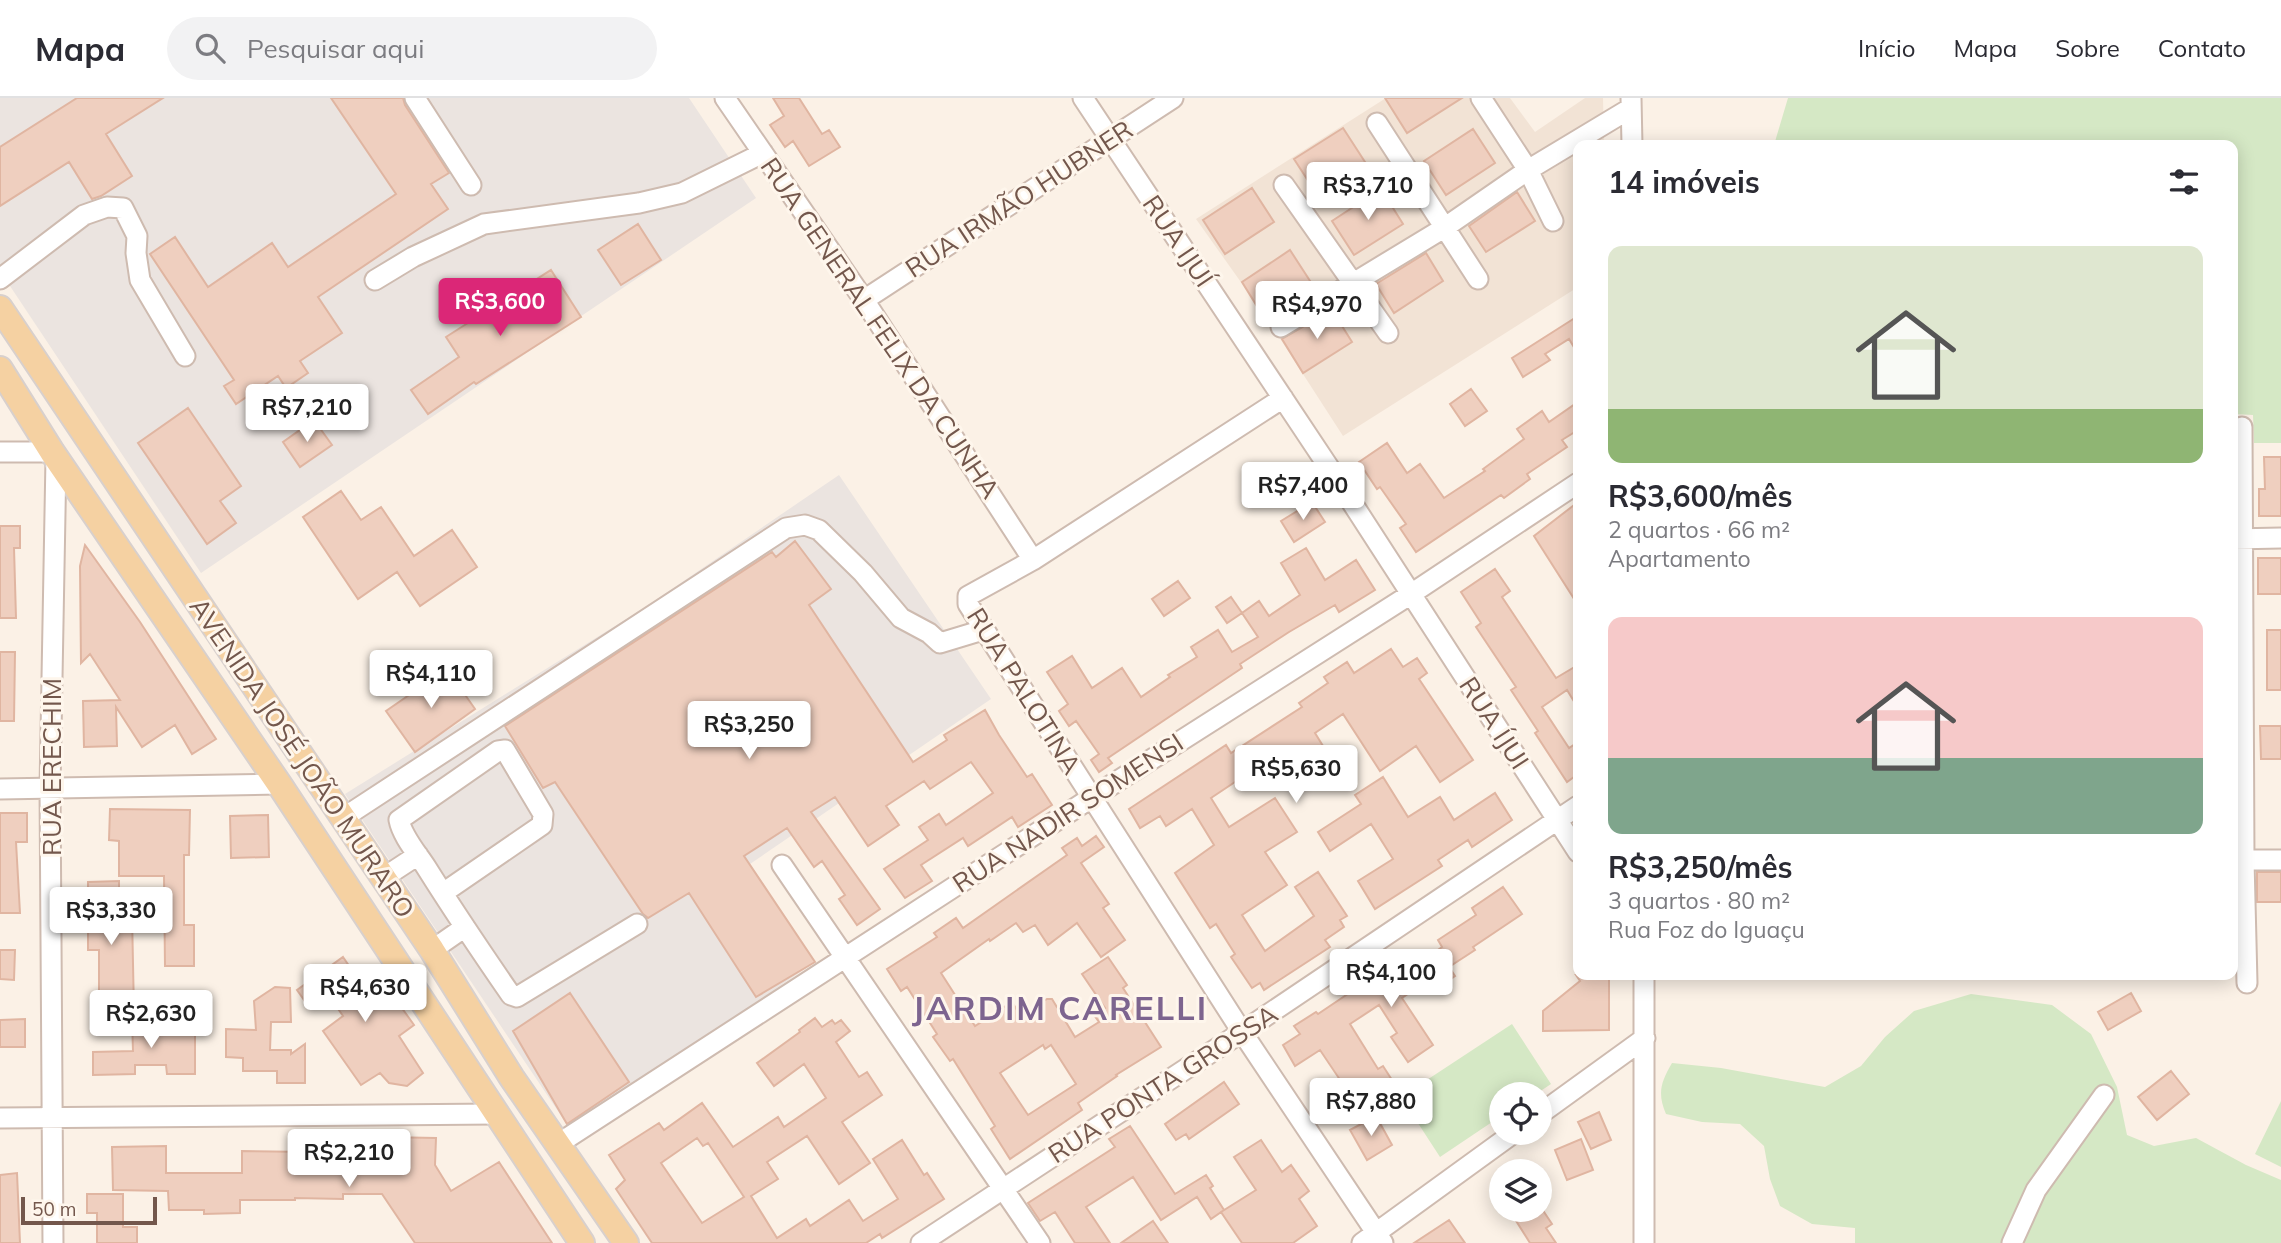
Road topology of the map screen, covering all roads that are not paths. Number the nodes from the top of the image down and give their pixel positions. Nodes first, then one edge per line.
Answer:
1 (415, 98) edge
2 (725, 98) edge
3 (1083, 98) edge
4 (1173, 98) edge
5 (1481, 98) edge
6 (1631, 103) edge
7 (1377, 123) dead end
8 (1111, 139) junction
9 (1574, 140) edge
10 (1632, 140) edge
11 (1573, 141) edge
12 (763, 153) junction
13 (1528, 170) junction
14 (471, 185) dead end
15 (1284, 185) dead end
16 (1553, 221) dead end
17 (1444, 228) junction
18 (0, 279) edge
19 (1478, 279) dead end
20 (375, 280) dead end
21 (1352, 283) junction
22 (864, 300) junction
23 (0, 308) edge
24 (1281, 327) dead end
25 (1388, 333) dead end
26 (185, 356) dead end
27 (0, 369) edge
28 (1283, 398) junction
29 (2242, 427) dead end
30 (0, 452) edge
31 (54, 455) junction
32 (1573, 486) edge
33 (2238, 516) edge
34 (2238, 538) edge
35 (2281, 538) edge
36 (1033, 559) junction
37 (1411, 594) junction
38 (983, 630) junction
39 (279, 783) junction
40 (50, 788) junction
41 (0, 789) edge
42 (1091, 798) junction
43 (1573, 809) edge
44 (343, 818) junction
45 (1557, 820) junction
46 (1573, 844) edge
47 (418, 855) junction
48 (2238, 860) edge
49 (2281, 860) edge
50 (782, 864) dead end
51 (383, 878) junction
52 (443, 894) junction
53 (637, 924) dead end
54 (465, 927) junction
55 (432, 950) junction
56 (846, 956) junction
57 (1644, 980) edge
58 (2247, 983) dead end
59 (1242, 1032) junction
60 (1645, 1038) junction
61 (2104, 1095) dead end
62 (1552, 1105) edge
63 (498, 1114) junction
64 (0, 1118) edge
65 (52, 1118) junction
66 (1498, 1145) edge
67 (563, 1151) junction
68 (540, 1179) junction
69 (1004, 1188) junction
70 (1373, 1240) edge
71 (53, 1243) edge
72 (582, 1243) edge
73 (626, 1243) edge
74 (921, 1243) edge
75 (1040, 1243) edge
76 (1644, 1243) edge
77 (2012, 1243) edge

1 - 14 street
2 - 12 street, RUA GENERAL FELIX DA CUNHA
3 - 8 street, RUA IJUÍ
4 - 8 street, RUA IRMÃO HUBNER
5 - 13 street
6 - 9 street
6 - 10 street
7 - 17 street
8 - 22 street, RUA IRMÃO HUBNER
8 - 28 street, RUA IJUÍ
11 - 13 street
12 - 20 street
12 - 22 street, RUA GENERAL FELIX DA CUNHA
13 - 16 street
13 - 17 street
15 - 21 street
17 - 19 street
17 - 21 street
18 - 26 street
21 - 24 street
21 - 25 street
22 - 36 street, RUA GENERAL FELIX DA CUNHA
23 - 44 main road, AVENIDA JOSÉ JOÃO MURARO
27 - 31 main road, AVENIDA JOSÉ JOÃO MURARO
28 - 36 street
28 - 37 street, RUA IJUÍ
29 - 33 street
30 - 31 street
31 - 39 main road, AVENIDA JOSÉ JOÃO MURARO
31 - 40 street, RUA ERECHIM
32 - 37 street, RUA NADIR SOMENSI
34 - 35 street
36 - 38 street, RUA PALOTINA
37 - 42 street, RUA NADIR SOMENSI
37 - 45 street, RUA ÍJUI
38 - 42 street, RUA PALOTINA
38 - 44 street
39 - 40 street
39 - 63 main road, AVENIDA JOSÉ JOÃO MURARO
40 - 41 street
40 - 65 street, RUA ERECHIM
42 - 56 street, RUA NADIR SOMENSI
42 - 59 street, RUA PALOTINA
43 - 45 street, RUA PONTA GROSSA
44 - 51 main road, AVENIDA JOSÉ JOÃO MURARO
45 - 46 street, RUA ÍJUI
45 - 59 street, RUA PONTA GROSSA
47 - 51 street
47 - 52 street
47 - 52 street
48 - 49 street
48 - 58 street
50 - 56 street
51 - 55 main road, AVENIDA JOSÉ JOÃO MURARO
52 - 54 street
53 - 54 street
54 - 55 street
55 - 67 main road, AVENIDA JOSÉ JOÃO MURARO
56 - 67 street, RUA NADIR SOMENSI
56 - 69 street
57 - 60 street
59 - 69 street, RUA PONTA GROSSA
59 - 70 street, RUA PALOTINA
60 - 62 street
60 - 76 street
61 - 77 street
63 - 65 street
63 - 67 main road
63 - 68 main road, AVENIDA JOSÉ JOÃO MURARO
64 - 65 street
65 - 71 street, RUA ERECHIM
66 - 70 street
67 - 68 main road
67 - 73 main road, AVENIDA JOSÉ JOÃO MURARO
68 - 72 main road, AVENIDA JOSÉ JOÃO MURARO
69 - 74 street, RUA PONTA GROSSA
69 - 75 street

